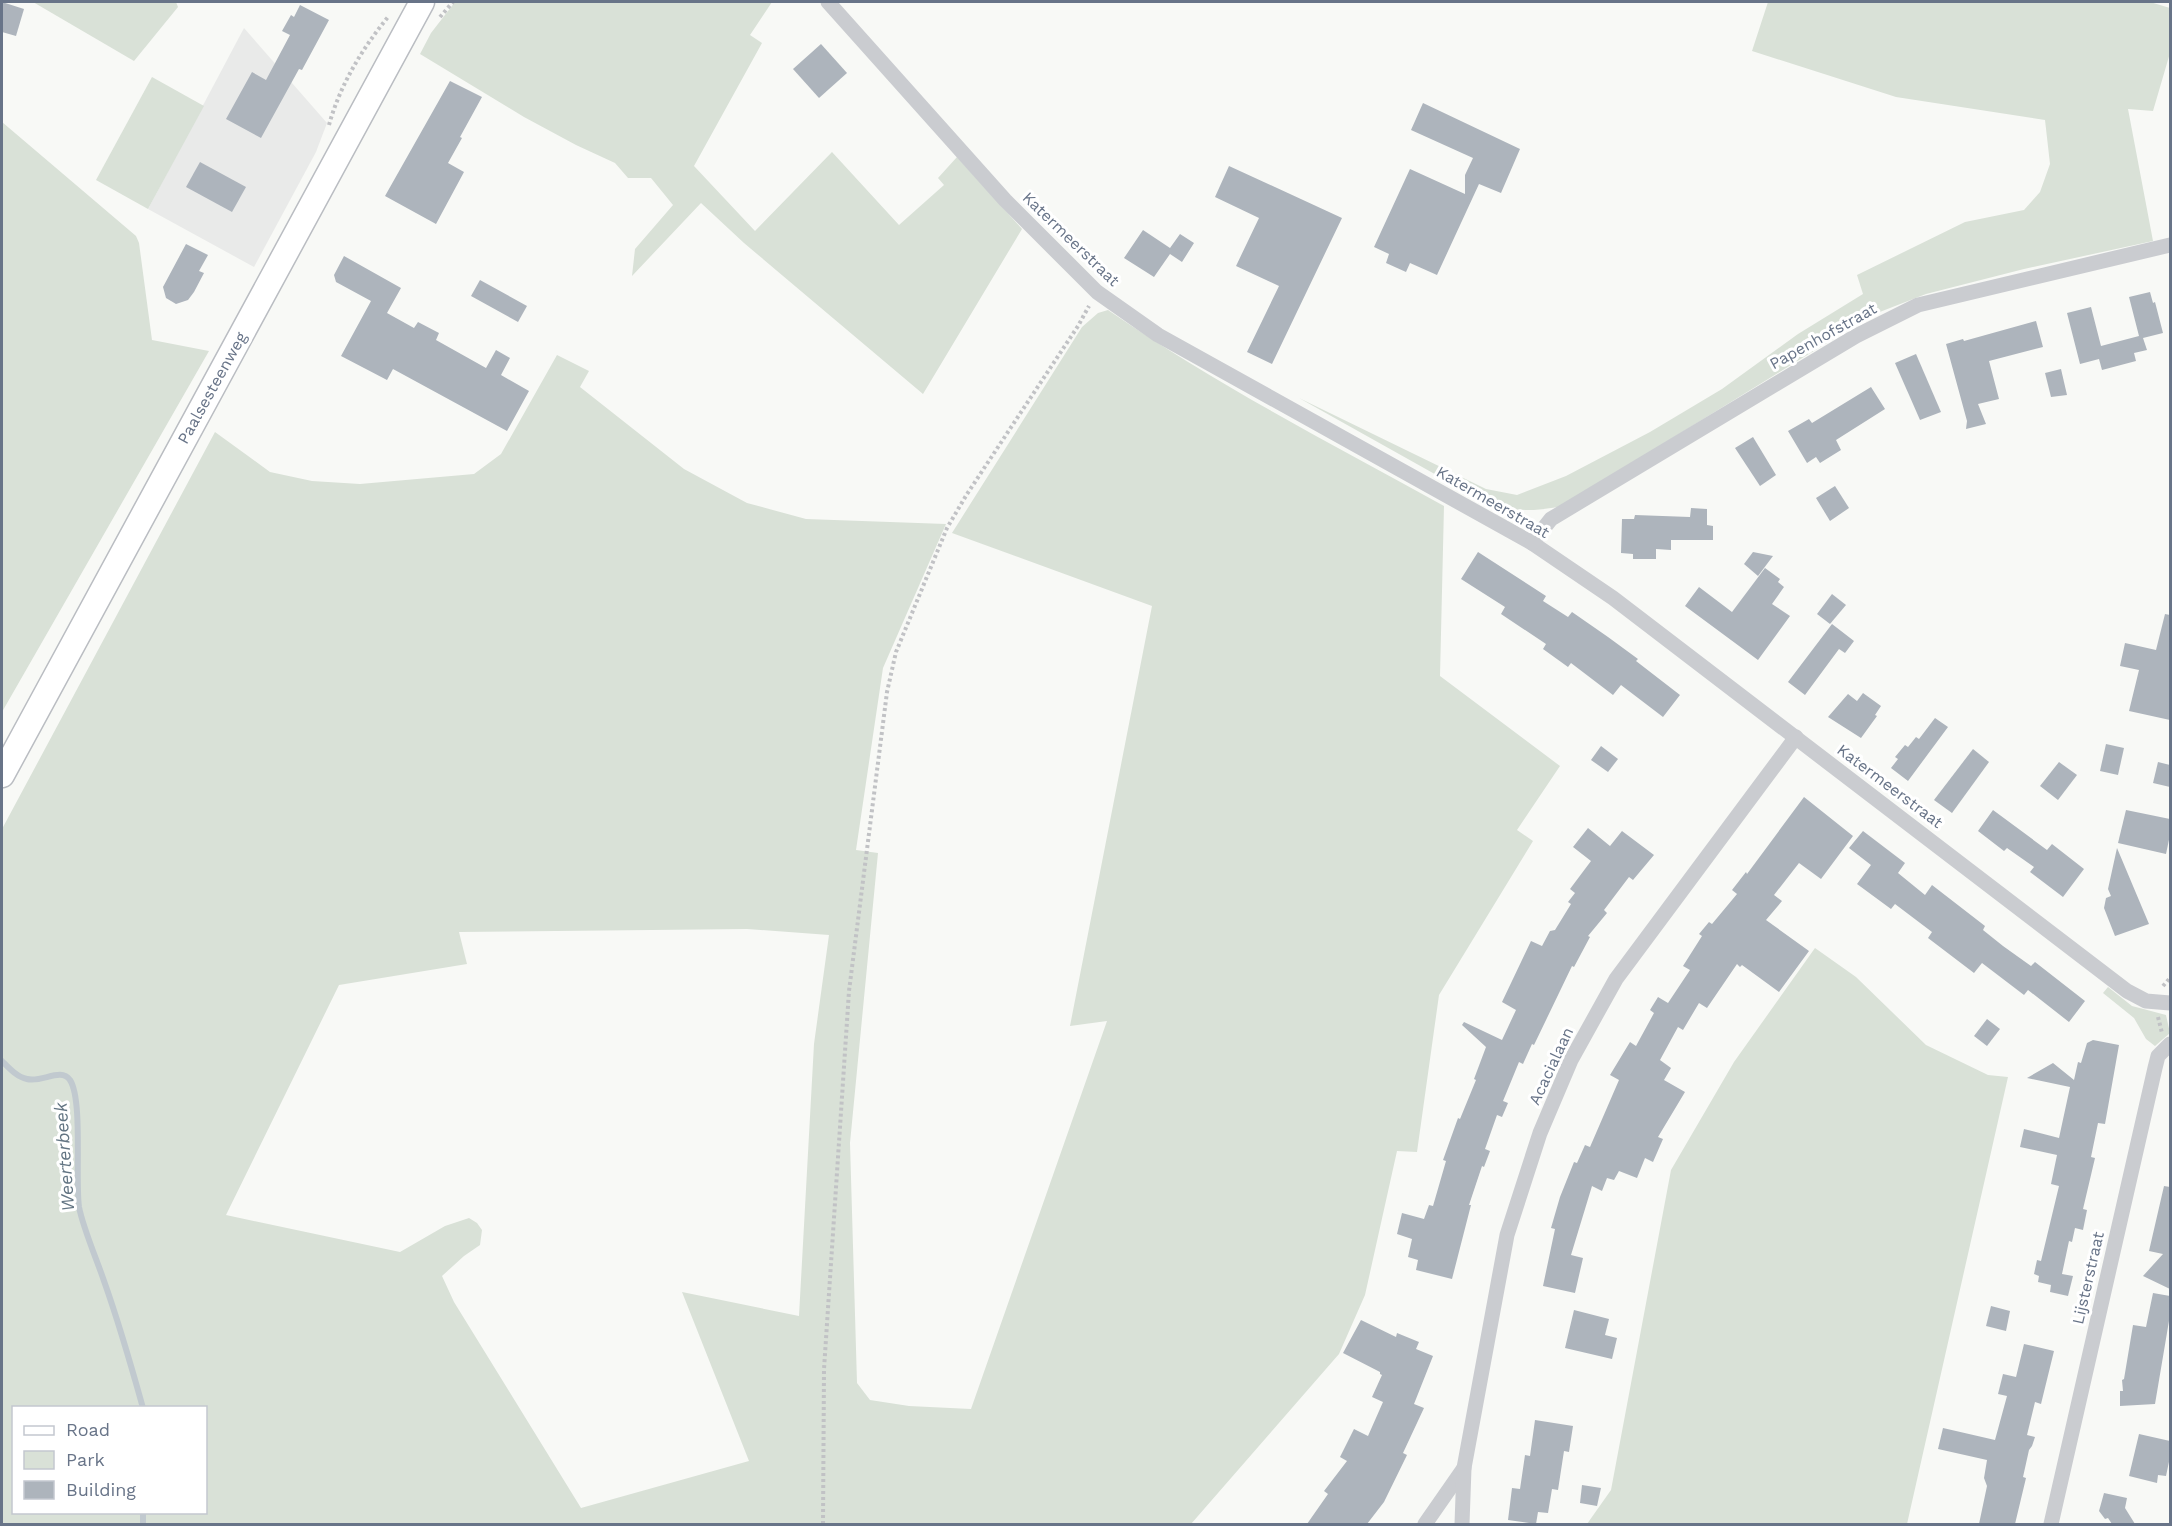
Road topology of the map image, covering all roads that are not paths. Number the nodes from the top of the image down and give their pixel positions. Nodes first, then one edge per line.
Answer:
1 (422, 2) edge
2 (828, 2) edge
3 (2170, 245) edge
4 (1532, 543) junction
5 (1797, 737) junction
6 (2, 775) edge
7 (2170, 1003) edge
8 (2167, 1040) edge
9 (1464, 1468) junction
10 (1425, 1524) edge
11 (1462, 1524) edge
12 (2051, 1524) edge

1 - 6 main road, Paalsesteenweg
2 - 4 street, Katermeerstraat
3 - 4 street, Papenhofstraat
4 - 5 street, Katermeerstraat
5 - 7 street, Katermeerstraat
5 - 9 street, Acacialaan
8 - 12 street, Lijsterstraat
9 - 10 street, Acacialaan
9 - 11 street, Acacialaan

